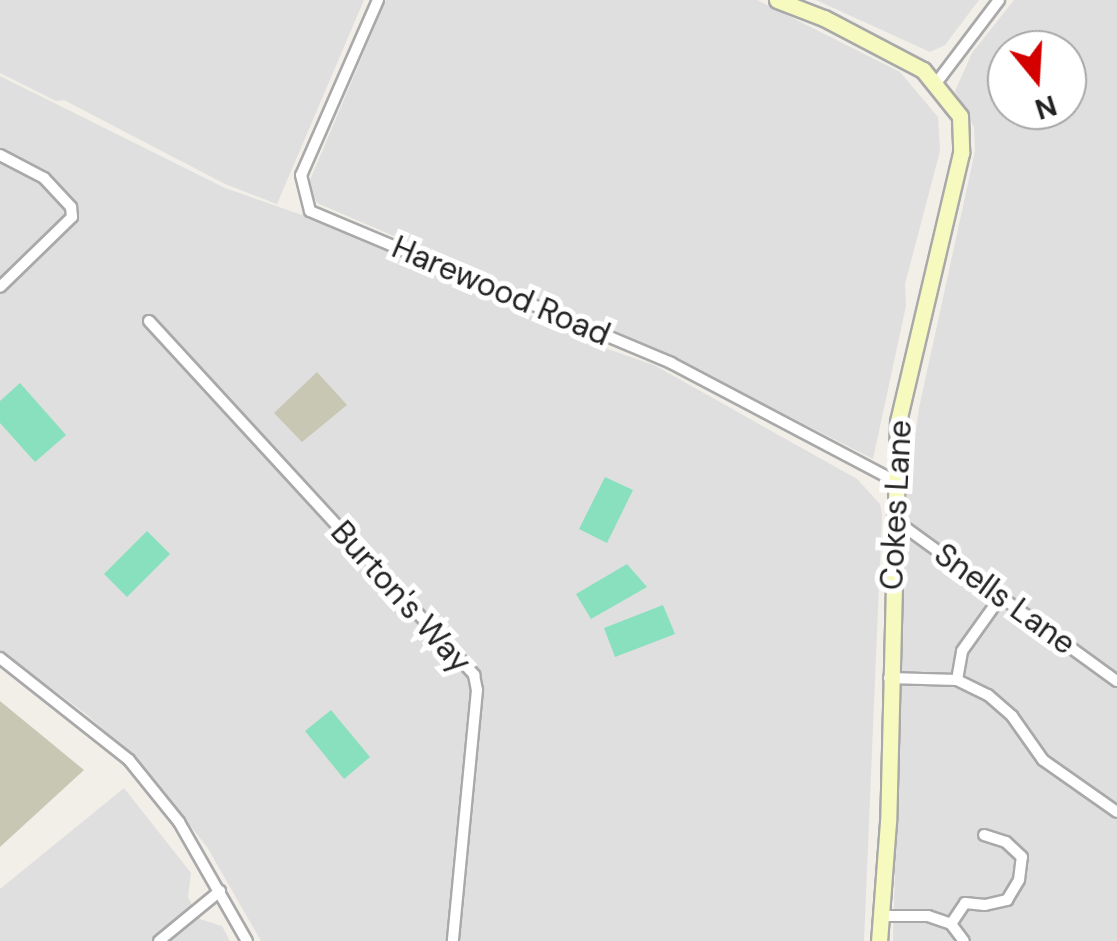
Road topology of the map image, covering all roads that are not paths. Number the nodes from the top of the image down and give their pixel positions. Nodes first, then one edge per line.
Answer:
1 (378, 0) edge
2 (778, 0) edge
3 (999, 0) edge
4 (937, 82) junction
5 (0, 155) edge
6 (0, 287) edge
7 (150, 320) dead end
8 (893, 480) junction
9 (892, 518) junction
10 (1002, 594) junction
11 (0, 658) edge
12 (889, 678) junction
13 (957, 680) junction
14 (1117, 680) edge
15 (1117, 812) edge
16 (984, 834) dead end
17 (220, 891) junction
18 (880, 916) junction
19 (951, 924) junction
20 (159, 941) edge
21 (247, 941) edge
22 (452, 941) edge
23 (879, 941) edge
24 (964, 941) edge

1 - 8 street, Harewood Road
2 - 4 main road
3 - 4 street
4 - 8 main road, Cokes Lane
5 - 6 street
7 - 22 street, Burton's Way
8 - 9 main road, Cokes Lane
9 - 10 street, Snells Lane
9 - 12 main road, Cokes Lane
10 - 13 street
10 - 14 street, Snells Lane
11 - 17 street
12 - 13 street
12 - 18 main road, Cokes Lane
13 - 15 street
16 - 19 street
17 - 20 street
17 - 21 street
18 - 19 street
18 - 23 main road, Cokes Lane
19 - 24 street

